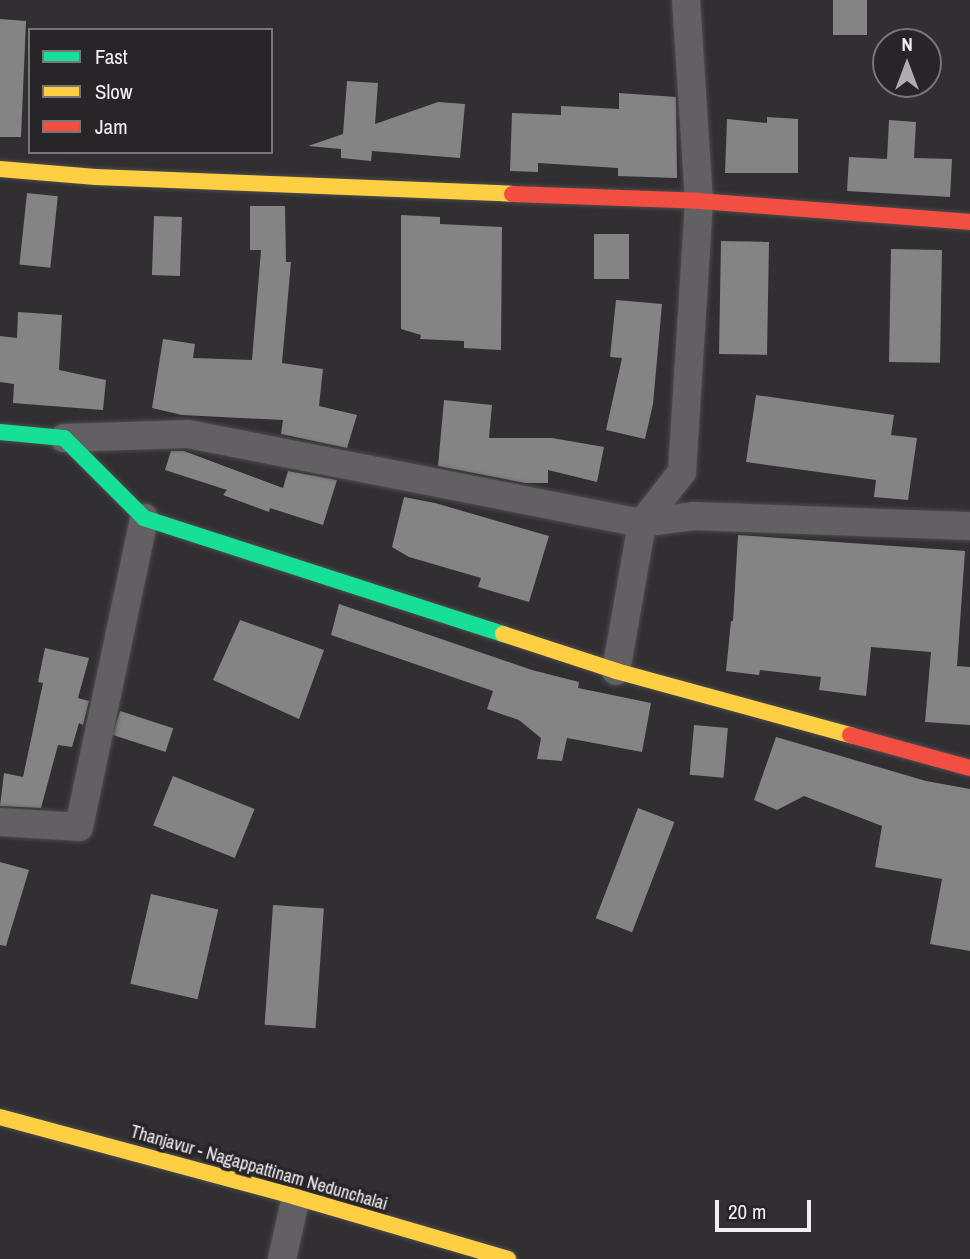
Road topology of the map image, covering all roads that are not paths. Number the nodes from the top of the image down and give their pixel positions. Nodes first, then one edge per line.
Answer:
1 (686, 0) edge
2 (0, 169) edge
3 (699, 201) junction
4 (970, 222) edge
5 (0, 432) edge
6 (64, 438) junction
7 (144, 519) junction
8 (642, 523) junction
9 (970, 526) edge
10 (616, 671) junction
11 (970, 768) edge
12 (0, 822) edge
13 (0, 1117) edge
14 (296, 1197) junction
15 (282, 1259) edge
16 (508, 1259) edge

1 - 3 street
2 - 3 main road
3 - 4 main road
3 - 8 street
5 - 6 main road
6 - 7 main road
6 - 8 street
7 - 10 main road
7 - 12 street
8 - 9 street
8 - 10 street
10 - 11 main road
13 - 14 main road, Thanjavur - Nagappattinam Nedunchalai
14 - 15 street
14 - 16 main road, Thanjavur - Nagappattinam Nedunchalai

